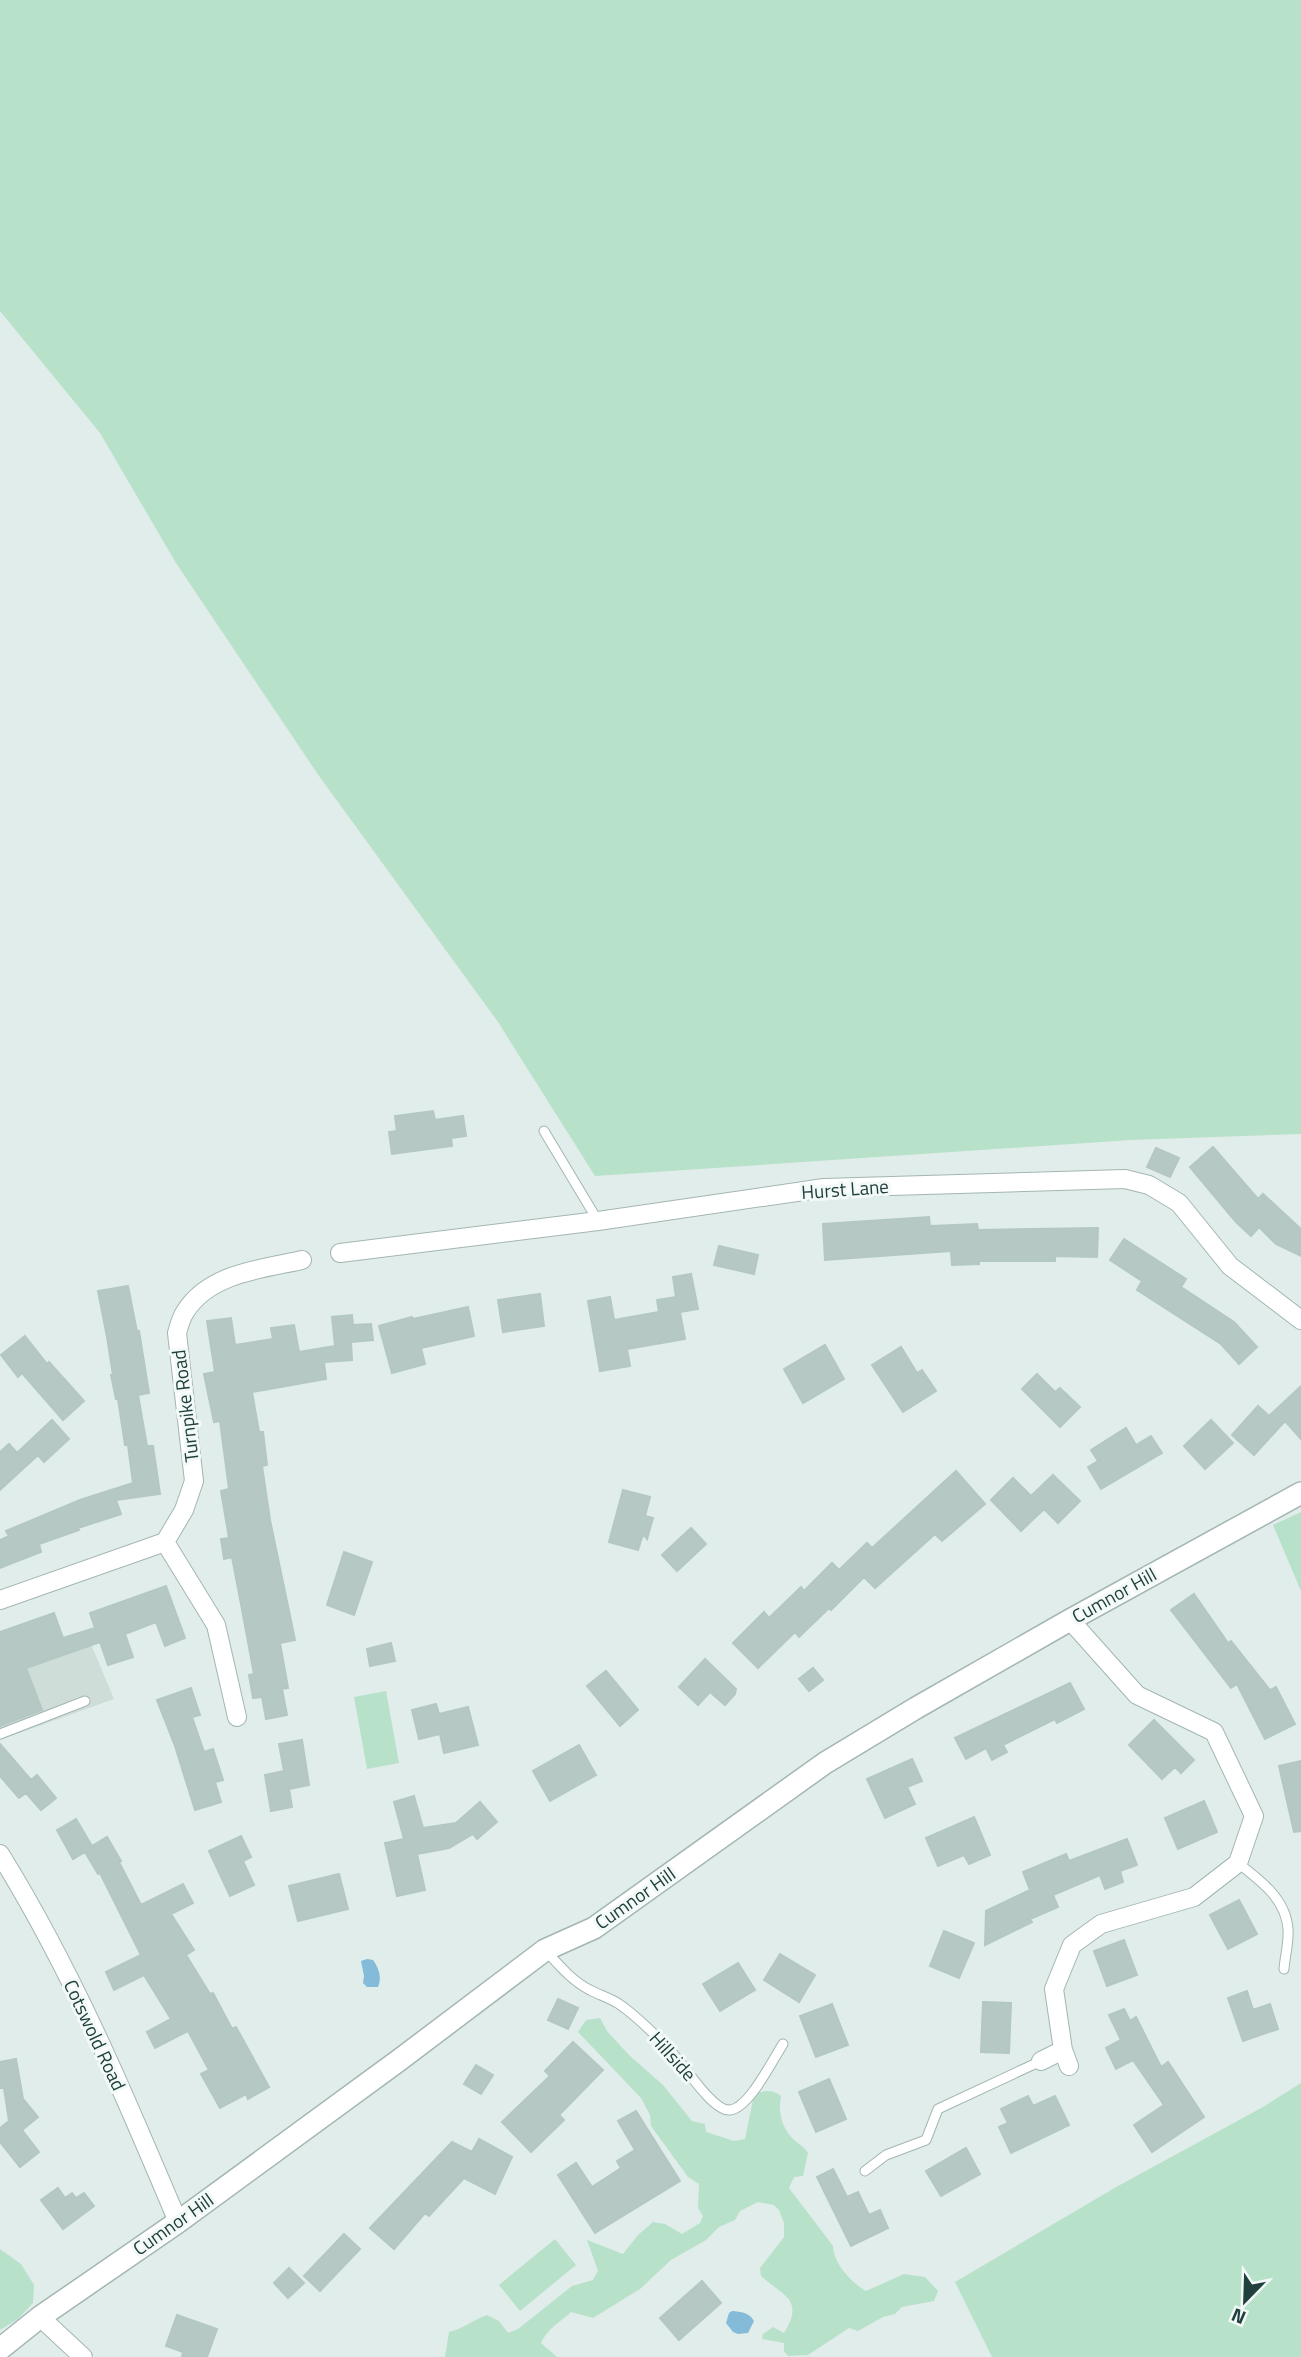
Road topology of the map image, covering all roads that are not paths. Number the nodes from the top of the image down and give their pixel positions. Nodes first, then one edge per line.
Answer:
1 (544, 1131) dead end
2 (598, 1221) junction
3 (340, 1253) dead end
4 (302, 1260) dead end
5 (1301, 1320) edge
6 (1301, 1493) edge
7 (165, 1542) junction
8 (0, 1600) edge
9 (1070, 1620) junction
10 (85, 1701) dead end
11 (237, 1717) dead end
12 (0, 1734) edge
13 (0, 1854) edge
14 (1238, 1863) junction
15 (545, 1950) junction
16 (1284, 1969) dead end
17 (783, 2045) dead end
18 (1041, 2061) joint
19 (865, 2171) dead end
20 (178, 2222) junction
21 (40, 2318) junction
22 (0, 2349) edge
23 (83, 2357) edge

1 - 2 lane
2 - 3 street, Hurst Lane
2 - 5 street, Hurst Lane
4 - 7 street, Turnpike Road
6 - 9 street, Cumnor Hill
7 - 8 street
7 - 11 street
9 - 14 street
9 - 15 street, Cumnor Hill
10 - 12 lane
13 - 20 street, Cotswold Road
14 - 16 lane
14 - 18 street
15 - 17 lane, Hillside
15 - 20 street, Cumnor Hill
18 - 19 lane
20 - 21 street, Cumnor Hill
21 - 22 street, Cumnor Hill
21 - 23 street

